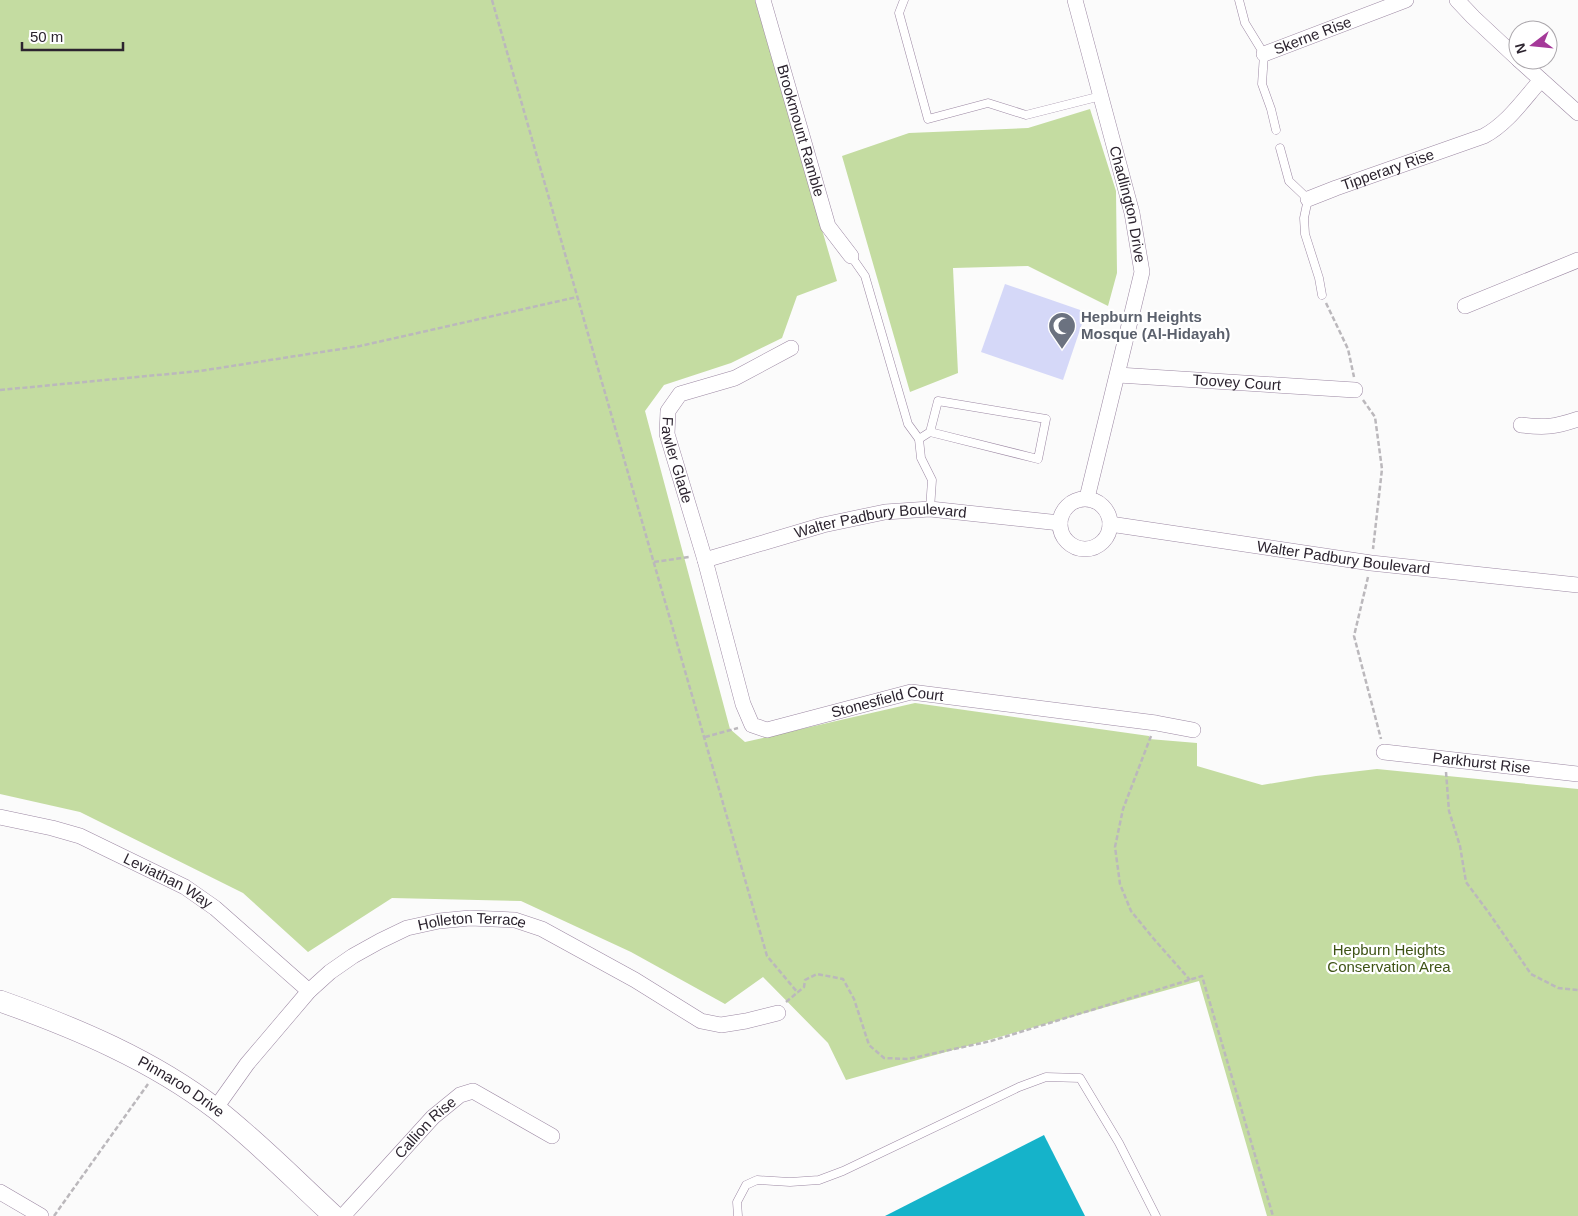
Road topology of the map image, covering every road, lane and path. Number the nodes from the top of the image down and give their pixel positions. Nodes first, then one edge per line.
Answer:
1 (492, 0) edge
2 (763, 0) edge
3 (904, 0) edge
4 (1074, 0) edge
5 (1239, 0) edge
6 (1406, 0) edge
7 (1457, 0) edge
8 (1508, 49) edge
9 (1264, 54) junction
10 (1531, 70) edge
11 (1541, 80) junction
12 (1101, 96) junction
13 (1578, 113) edge
14 (1276, 130) dead end
15 (1280, 148) dead end
16 (1308, 199) junction
17 (851, 256) joint
18 (1578, 260) edge
19 (1322, 295) joint
20 (578, 298) junction
21 (1465, 306) dead end
22 (791, 348) dead end
23 (1118, 375) junction
24 (0, 390) edge
25 (1355, 390) junction
26 (1578, 420) edge
27 (1520, 425) dead end
28 (930, 432) junction
29 (919, 439) junction
30 (1087, 498) junction
31 (930, 509) junction
32 (1060, 523) junction
33 (1110, 524) junction
34 (705, 560) junction
35 (654, 562) junction
36 (1371, 564) junction
37 (1578, 585) edge
38 (1156, 723) junction
39 (752, 725) junction
40 (1193, 730) dead end
41 (704, 737) junction
42 (1384, 752) joint
43 (1447, 760) junction
44 (1578, 774) edge
45 (0, 817) edge
46 (1190, 980) junction
47 (1578, 990) edge
48 (310, 991) junction
49 (798, 993) junction
50 (0, 1001) edge
51 (778, 1013) joint
52 (158, 1070) junction
53 (215, 1109) junction
54 (552, 1136) dead end
55 (0, 1192) edge
56 (41, 1216) edge
57 (54, 1216) edge
58 (334, 1216) edge
59 (343, 1216) edge
60 (738, 1216) edge
61 (1156, 1216) edge
62 (1273, 1216) edge

1 - 20 path
2 - 17 street, Brookmount Ramble
3 - 12 lane
4 - 12 street, Chadlington Drive
5 - 9 lane
6 - 9 street, Skerne Rise
7 - 8 street
9 - 14 lane, Skerne Rise
10 - 11 street
11 - 13 street
11 - 16 street, Tipperary Rise
12 - 23 street, Chadlington Drive
15 - 16 lane
16 - 19 lane
17 - 29 lane
18 - 21 street
19 - 25 path
20 - 24 path
20 - 35 path
22 - 34 street, Fawler Glade
23 - 25 street, Toovey Court
23 - 30 street, Chadlington Drive
25 - 36 path
26 - 27 street
28 - 28 lane
28 - 29 lane
29 - 31 lane
30 - 32 street
30 - 33 street
31 - 32 street, Walter Padbury Boulevard
31 - 34 street, Walter Padbury Boulevard
32 - 33 street
33 - 36 street, Walter Padbury Boulevard
34 - 35 path
34 - 39 street
35 - 41 path
36 - 37 street, Walter Padbury Boulevard
36 - 42 path
38 - 39 street, Stonesfield Court
38 - 40 street, Stonesfield Court
38 - 46 path
39 - 41 path
41 - 49 path
42 - 43 street, Parkhurst Rise
43 - 44 street, Parkhurst Rise
43 - 47 path
45 - 48 street, Leviathan Way
46 - 49 path
46 - 62 path
48 - 51 street, Holleton Terrace
48 - 53 street, Holleton Terrace
49 - 51 path
50 - 52 street, Pinnaroo Drive
52 - 53 street, Pinnaroo Drive
52 - 57 path
53 - 58 street, Pinnaroo Drive
54 - 59 street, Callion Rise
55 - 56 street
60 - 61 lane

